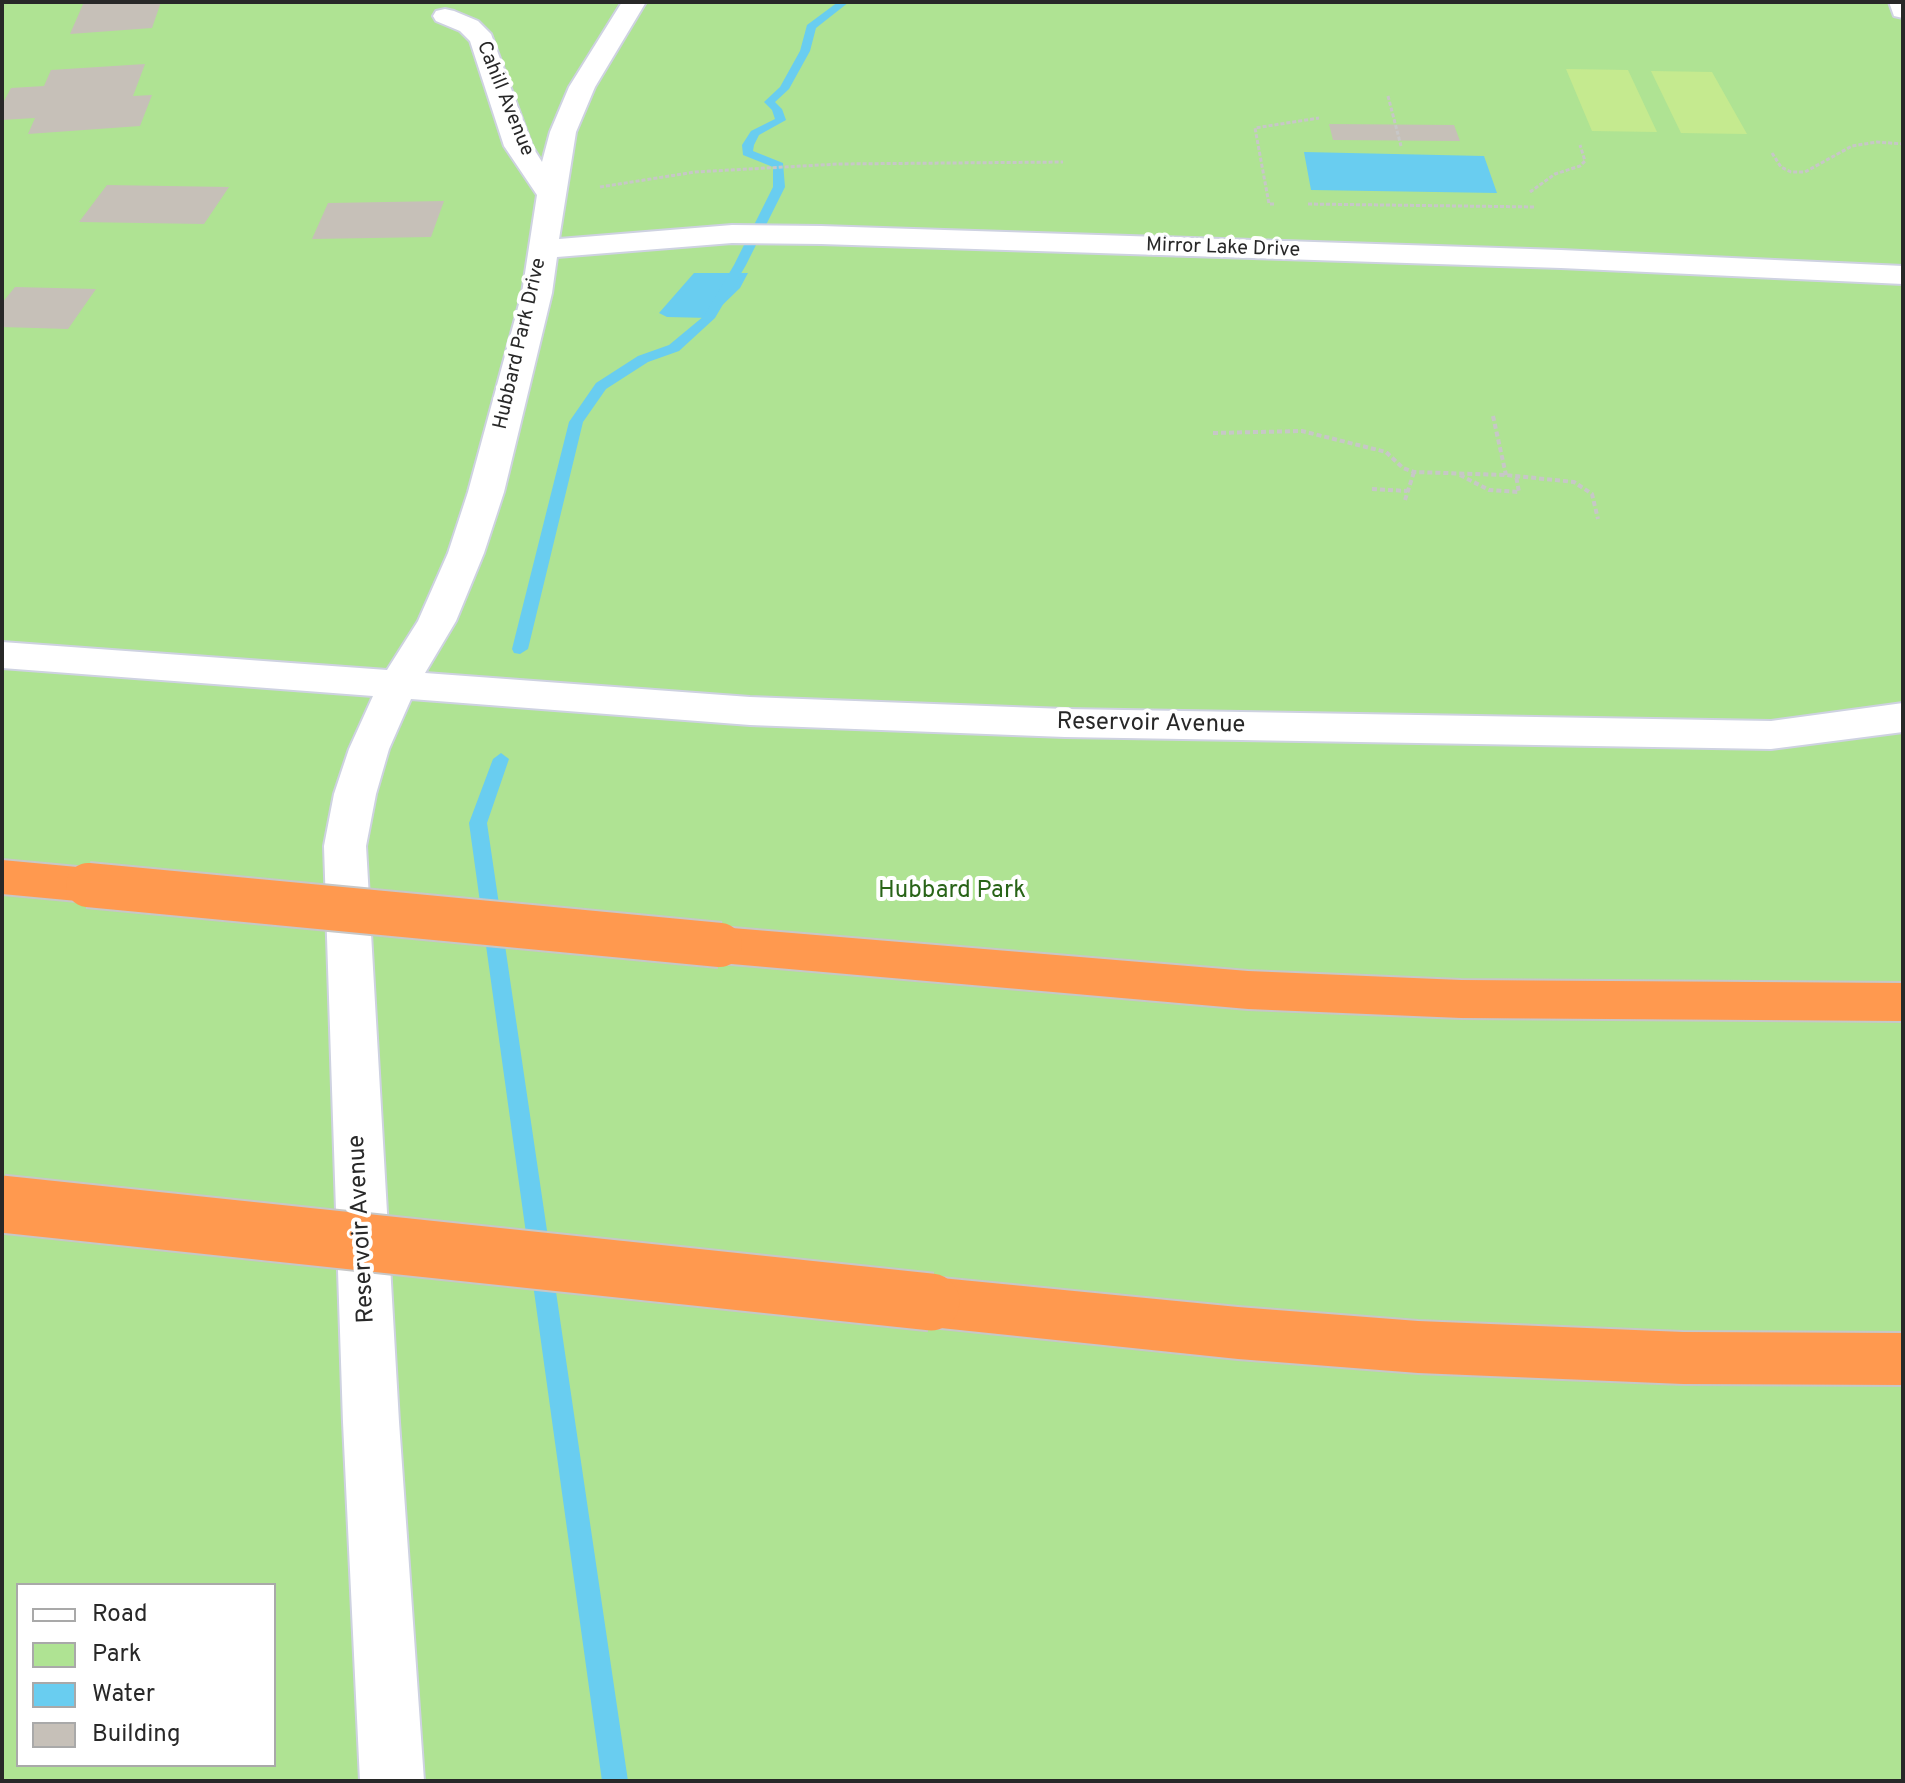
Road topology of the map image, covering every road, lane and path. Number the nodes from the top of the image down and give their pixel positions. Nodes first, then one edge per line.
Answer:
1 (634, 2) edge
2 (1901, 2) edge
3 (1903, 11) edge
4 (445, 16) dead end
5 (1388, 96) dead end
6 (1319, 118) dead end
7 (1903, 144) edge
8 (1580, 145) dead end
9 (1401, 146) dead end
10 (1772, 153) dead end
11 (1063, 162) dead end
12 (1530, 192) dead end
13 (551, 195) junction
14 (1285, 204) dead end
15 (1301, 204) dead end
16 (1536, 207) dead end
17 (543, 249) junction
18 (1903, 275) edge
19 (1493, 416) dead end
20 (1213, 433) dead end
21 (1414, 472) junction
22 (1459, 474) junction
23 (1506, 475) junction
24 (1516, 476) junction
25 (1372, 489) dead end
26 (1407, 491) junction
27 (1405, 500) dead end
28 (1598, 519) dead end
29 (2, 655) edge
30 (398, 685) junction
31 (1903, 717) edge
32 (2, 877) edge
33 (1903, 1002) edge
34 (2, 1204) edge
35 (1903, 1359) edge
36 (392, 1781) edge

1 - 13 street, Hubbard Park Drive
2 - 3 street
4 - 13 street, Cahill Avenue
5 - 9 path
6 - 14 path
7 - 10 path
8 - 12 path
11 - 13 path
13 - 17 street, Hubbard Park Drive
15 - 16 path
17 - 18 street, Mirror Lake Drive
17 - 30 street, Hubbard Park Drive
19 - 23 path
20 - 21 path
21 - 22 path
21 - 26 path
22 - 23 path
22 - 24 path
23 - 24 path
24 - 28 path
25 - 26 path
26 - 27 path
29 - 30 street, Reservoir Avenue
30 - 31 street, Reservoir Avenue
30 - 36 street, Reservoir Avenue
32 - 33 highway, bridge
34 - 35 highway, bridge

